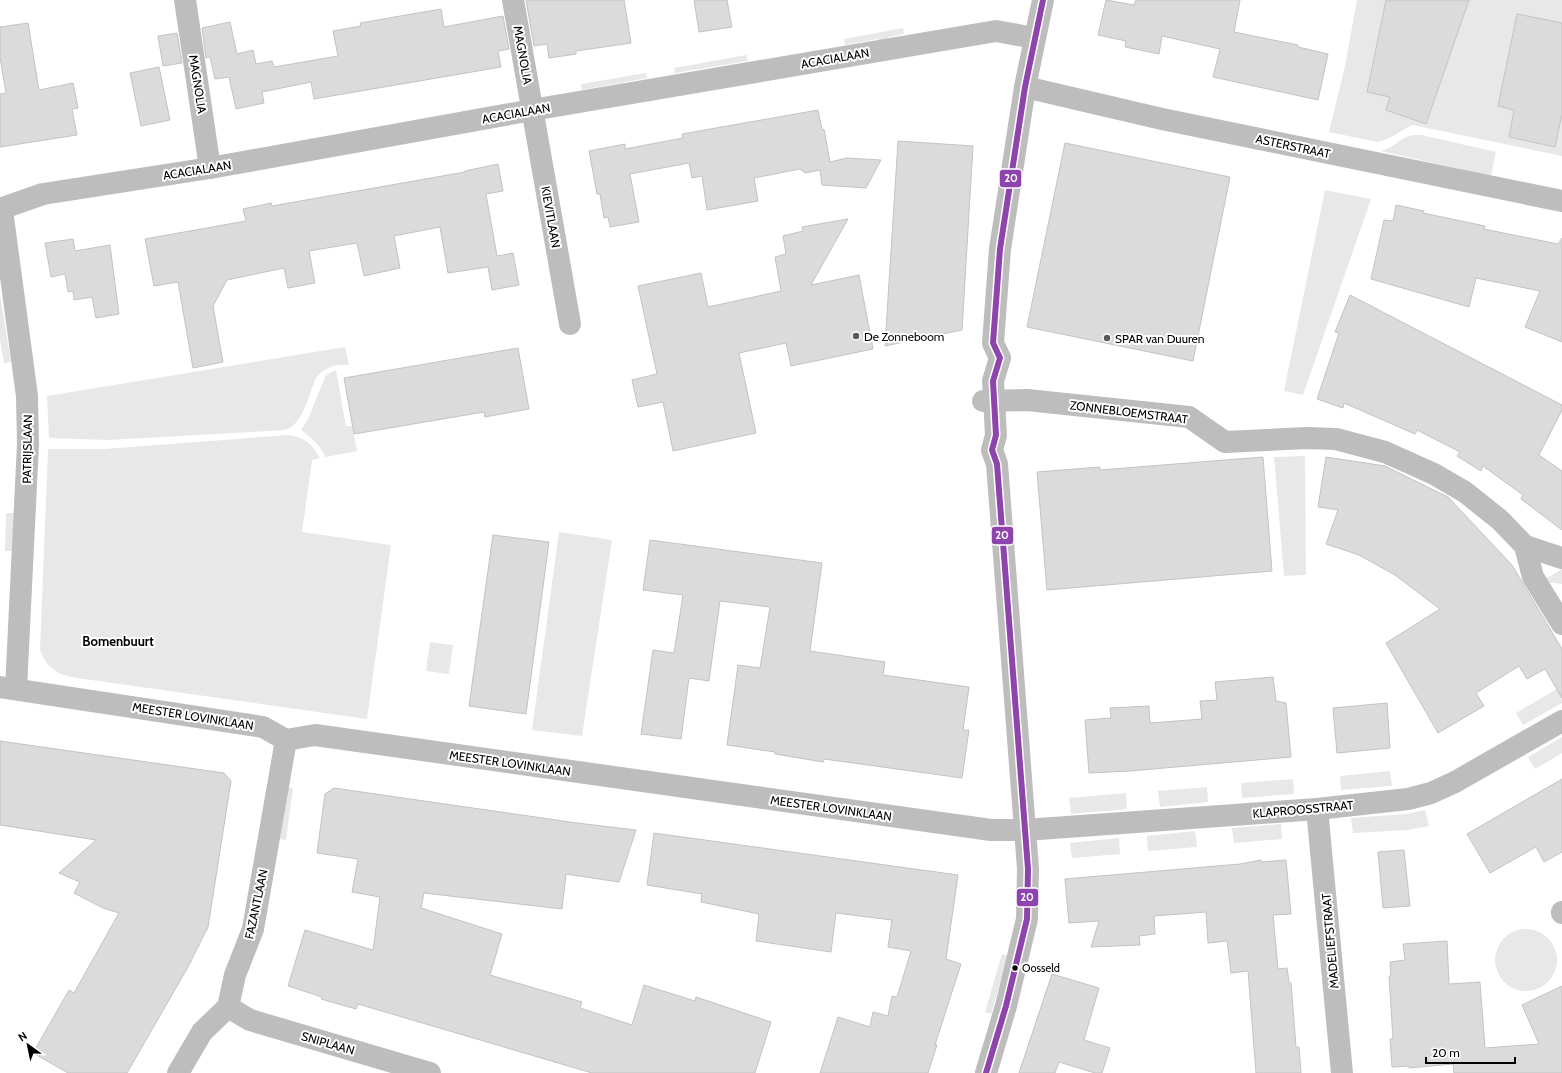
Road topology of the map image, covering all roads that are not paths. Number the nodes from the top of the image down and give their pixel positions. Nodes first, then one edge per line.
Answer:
1 (185, 0) edge
2 (513, 0) edge
3 (1043, 0) edge
4 (1034, 38) junction
5 (1025, 87) junction
6 (532, 110) junction
7 (210, 168) junction
8 (1562, 201) edge
9 (1, 209) edge
10 (570, 324) dead end
11 (989, 401) junction
12 (1525, 546) junction
13 (1562, 558) edge
14 (1562, 624) edge
15 (8, 688) edge
16 (1562, 721) edge
17 (286, 740) junction
18 (1317, 809) junction
19 (1025, 830) junction
20 (228, 1007) junction
21 (178, 1073) edge
22 (430, 1073) edge
23 (986, 1073) edge
24 (1342, 1073) edge

1 - 7 street, MAGNOLIA
2 - 6 street, MAGNOLIA
3 - 4 street
4 - 5 street
4 - 6 street, ACACIALAAN
5 - 8 street, ASTERSTRAAT
5 - 11 street
6 - 7 street, ACACIALAAN
6 - 10 street, KIEVITLAAN
7 - 9 street, ACACIALAAN
9 - 15 street, PATRIJSLAAN
11 - 12 street, ZONNEBLOEMSTRAAT
11 - 19 street
12 - 13 street, ZONNEBLOEMSTRAAT
12 - 14 street, ZONNEBLOEMSTRAAT
15 - 17 street, MEESTER LOVINKLAAN
16 - 18 street, KLAPROOSSTRAAT
17 - 19 street, MEESTER LOVINKLAAN
17 - 20 street, FAZANTLAAN
18 - 19 street, KLAPROOSSTRAAT
18 - 24 street, MADELIEFSTRAAT
19 - 23 street
20 - 21 street
20 - 22 street, SNIPLAAN

